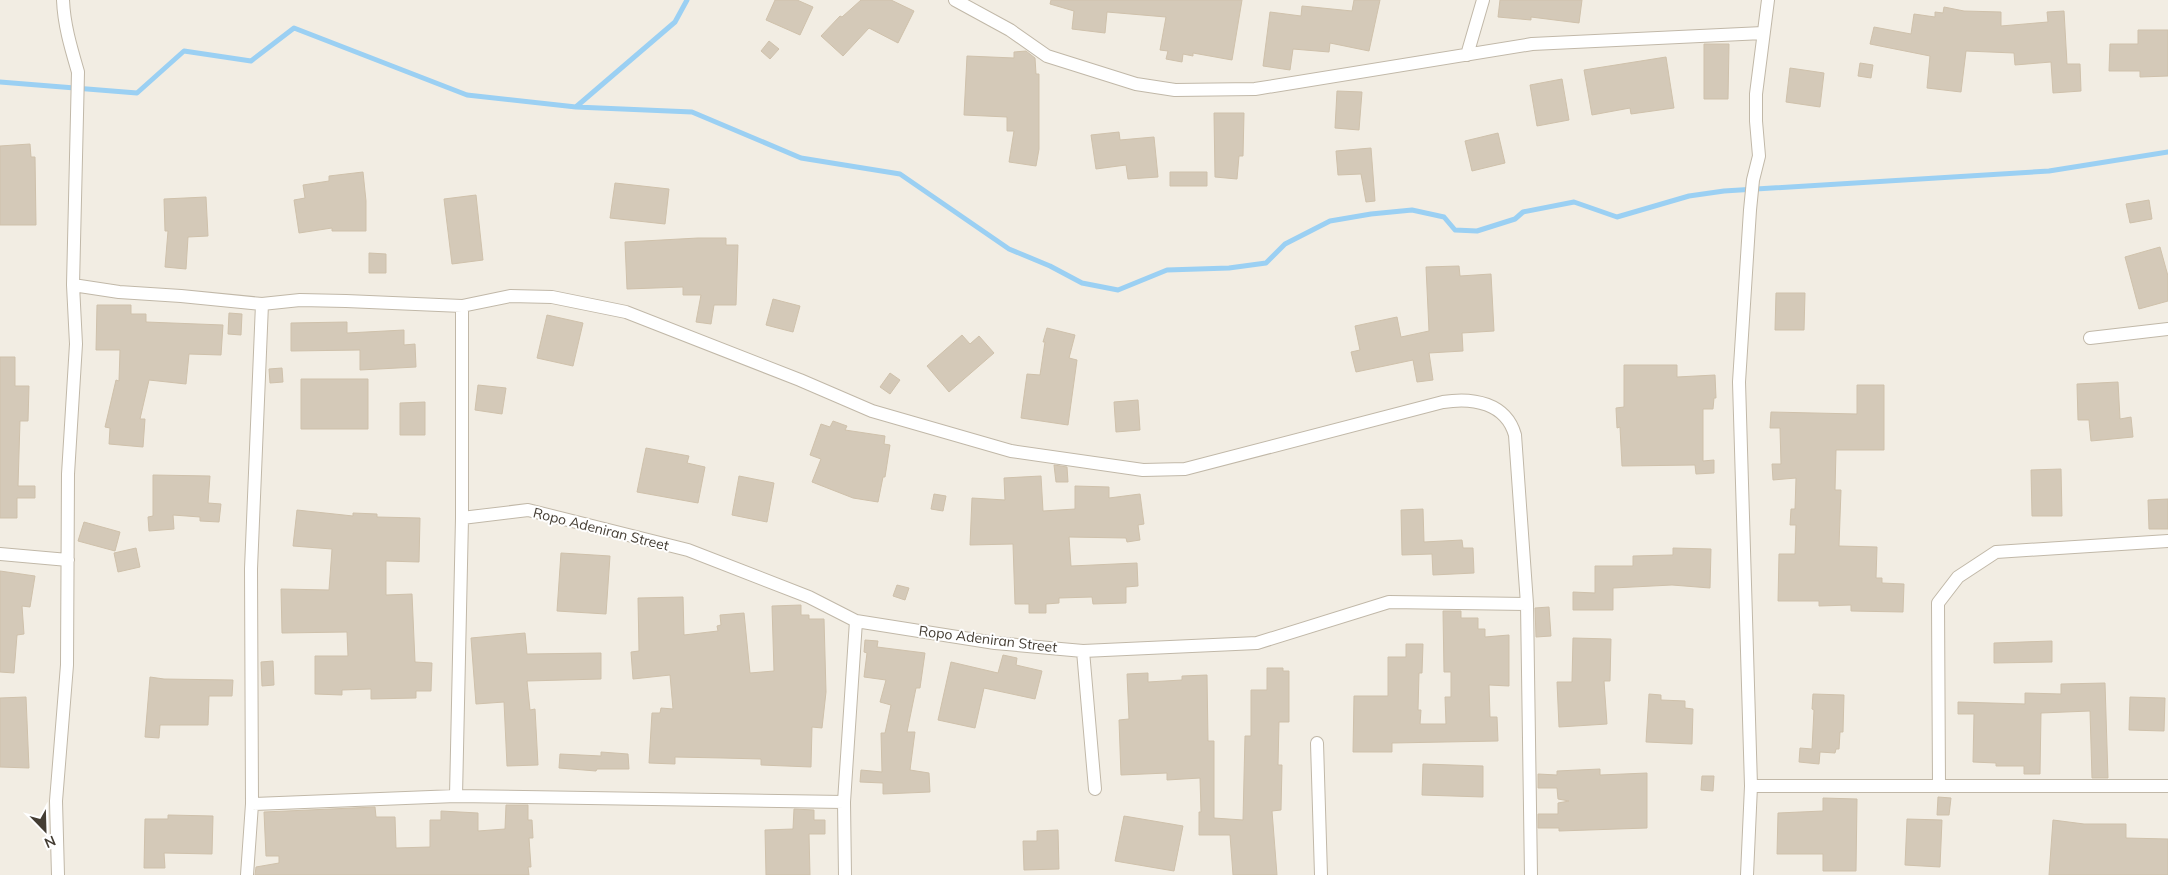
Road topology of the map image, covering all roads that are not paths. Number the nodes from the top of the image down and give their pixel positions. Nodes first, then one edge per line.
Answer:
1 (63, 0) edge
2 (955, 0) edge
3 (1483, 0) edge
4 (1768, 0) edge
5 (1763, 33) junction
6 (1467, 55) junction
7 (74, 286) junction
8 (262, 304) junction
9 (462, 306) junction
10 (2168, 329) edge
11 (2090, 338) dead end
12 (462, 518) junction
13 (2168, 540) edge
14 (0, 554) edge
15 (68, 560) junction
16 (1527, 604) junction
17 (856, 621) junction
18 (1083, 651) junction
19 (1317, 743) dead end
20 (1939, 785) junction
21 (1751, 786) junction
22 (2168, 786) edge
23 (1095, 789) dead end
24 (456, 796) junction
25 (844, 802) junction
26 (252, 804) junction
27 (58, 875) edge
28 (247, 875) edge
29 (845, 875) edge
30 (1321, 875) edge
31 (1531, 875) edge
32 (1747, 875) edge

1 - 7 street
2 - 6 street
3 - 6 street
4 - 5 street
5 - 6 street
5 - 21 street
7 - 8 street
7 - 15 street
8 - 9 street
8 - 26 street
9 - 12 street
9 - 16 street
10 - 11 street
12 - 17 street, Ropo Adeniran Street
12 - 24 street
13 - 20 street
14 - 15 street
15 - 27 street
16 - 18 street, Ropo Adeniran Street
16 - 31 street
17 - 18 street, Ropo Adeniran Street
17 - 25 street
18 - 23 street
19 - 30 street
20 - 21 street
20 - 22 street
21 - 32 street
24 - 25 street
24 - 26 street
25 - 29 street
26 - 28 street

